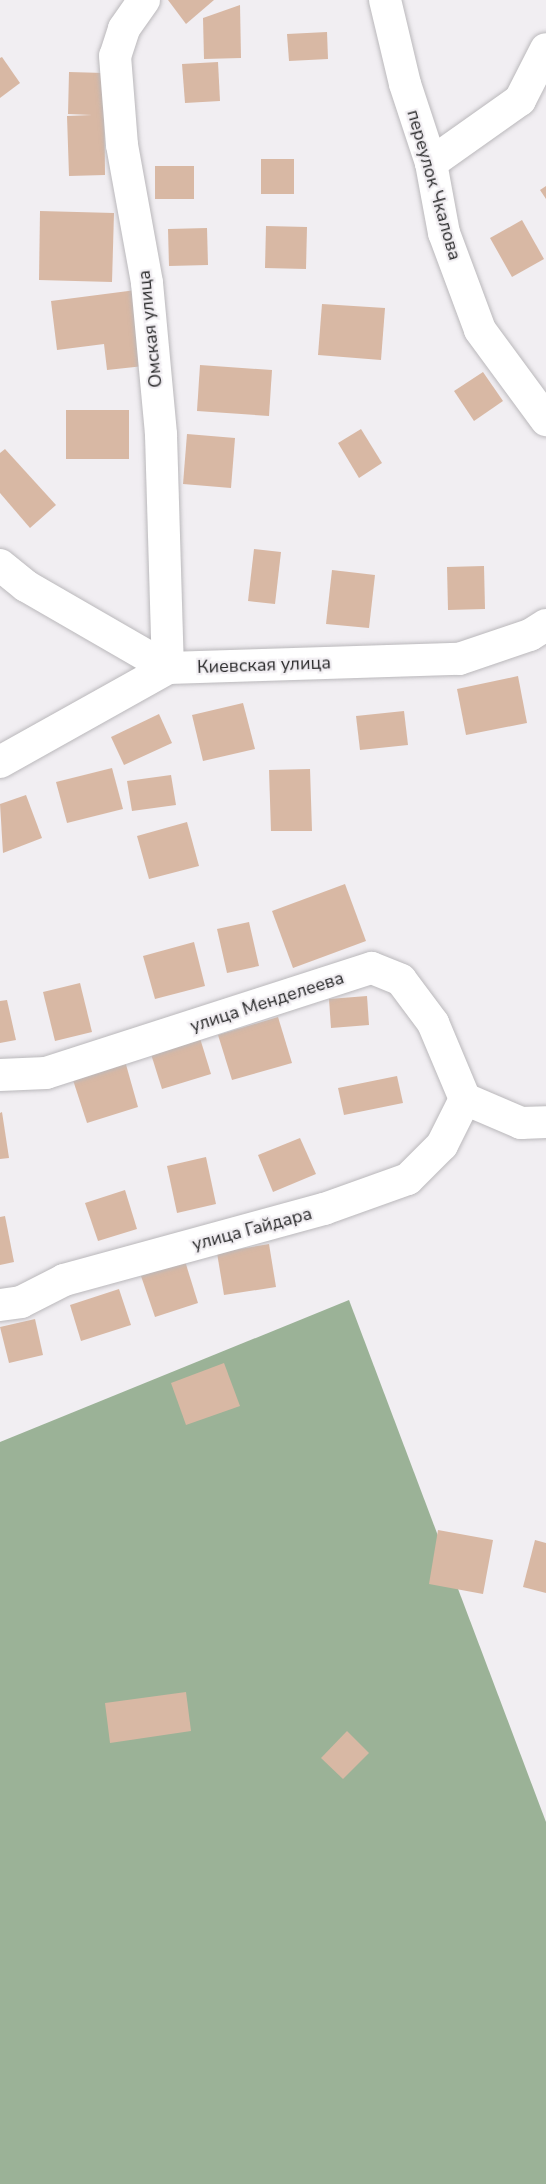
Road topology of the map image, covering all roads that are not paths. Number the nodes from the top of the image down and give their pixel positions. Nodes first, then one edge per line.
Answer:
1 (144, 0) edge
2 (385, 0) edge
3 (546, 49) edge
4 (431, 163) junction
5 (546, 420) edge
6 (0, 565) edge
7 (546, 625) edge
8 (168, 668) junction
9 (0, 762) edge
10 (0, 1076) edge
11 (465, 1099) junction
12 (546, 1122) edge
13 (0, 1305) edge

1 - 8 street, Омская улица
2 - 4 street, переулок Чкалова
3 - 4 street
4 - 5 street, переулок Чкалова
6 - 8 street
7 - 8 street, Киевская улица
8 - 9 street, Киевская улица
10 - 11 street, улица Менделеева
11 - 12 street
11 - 13 street, улица Гайдара

